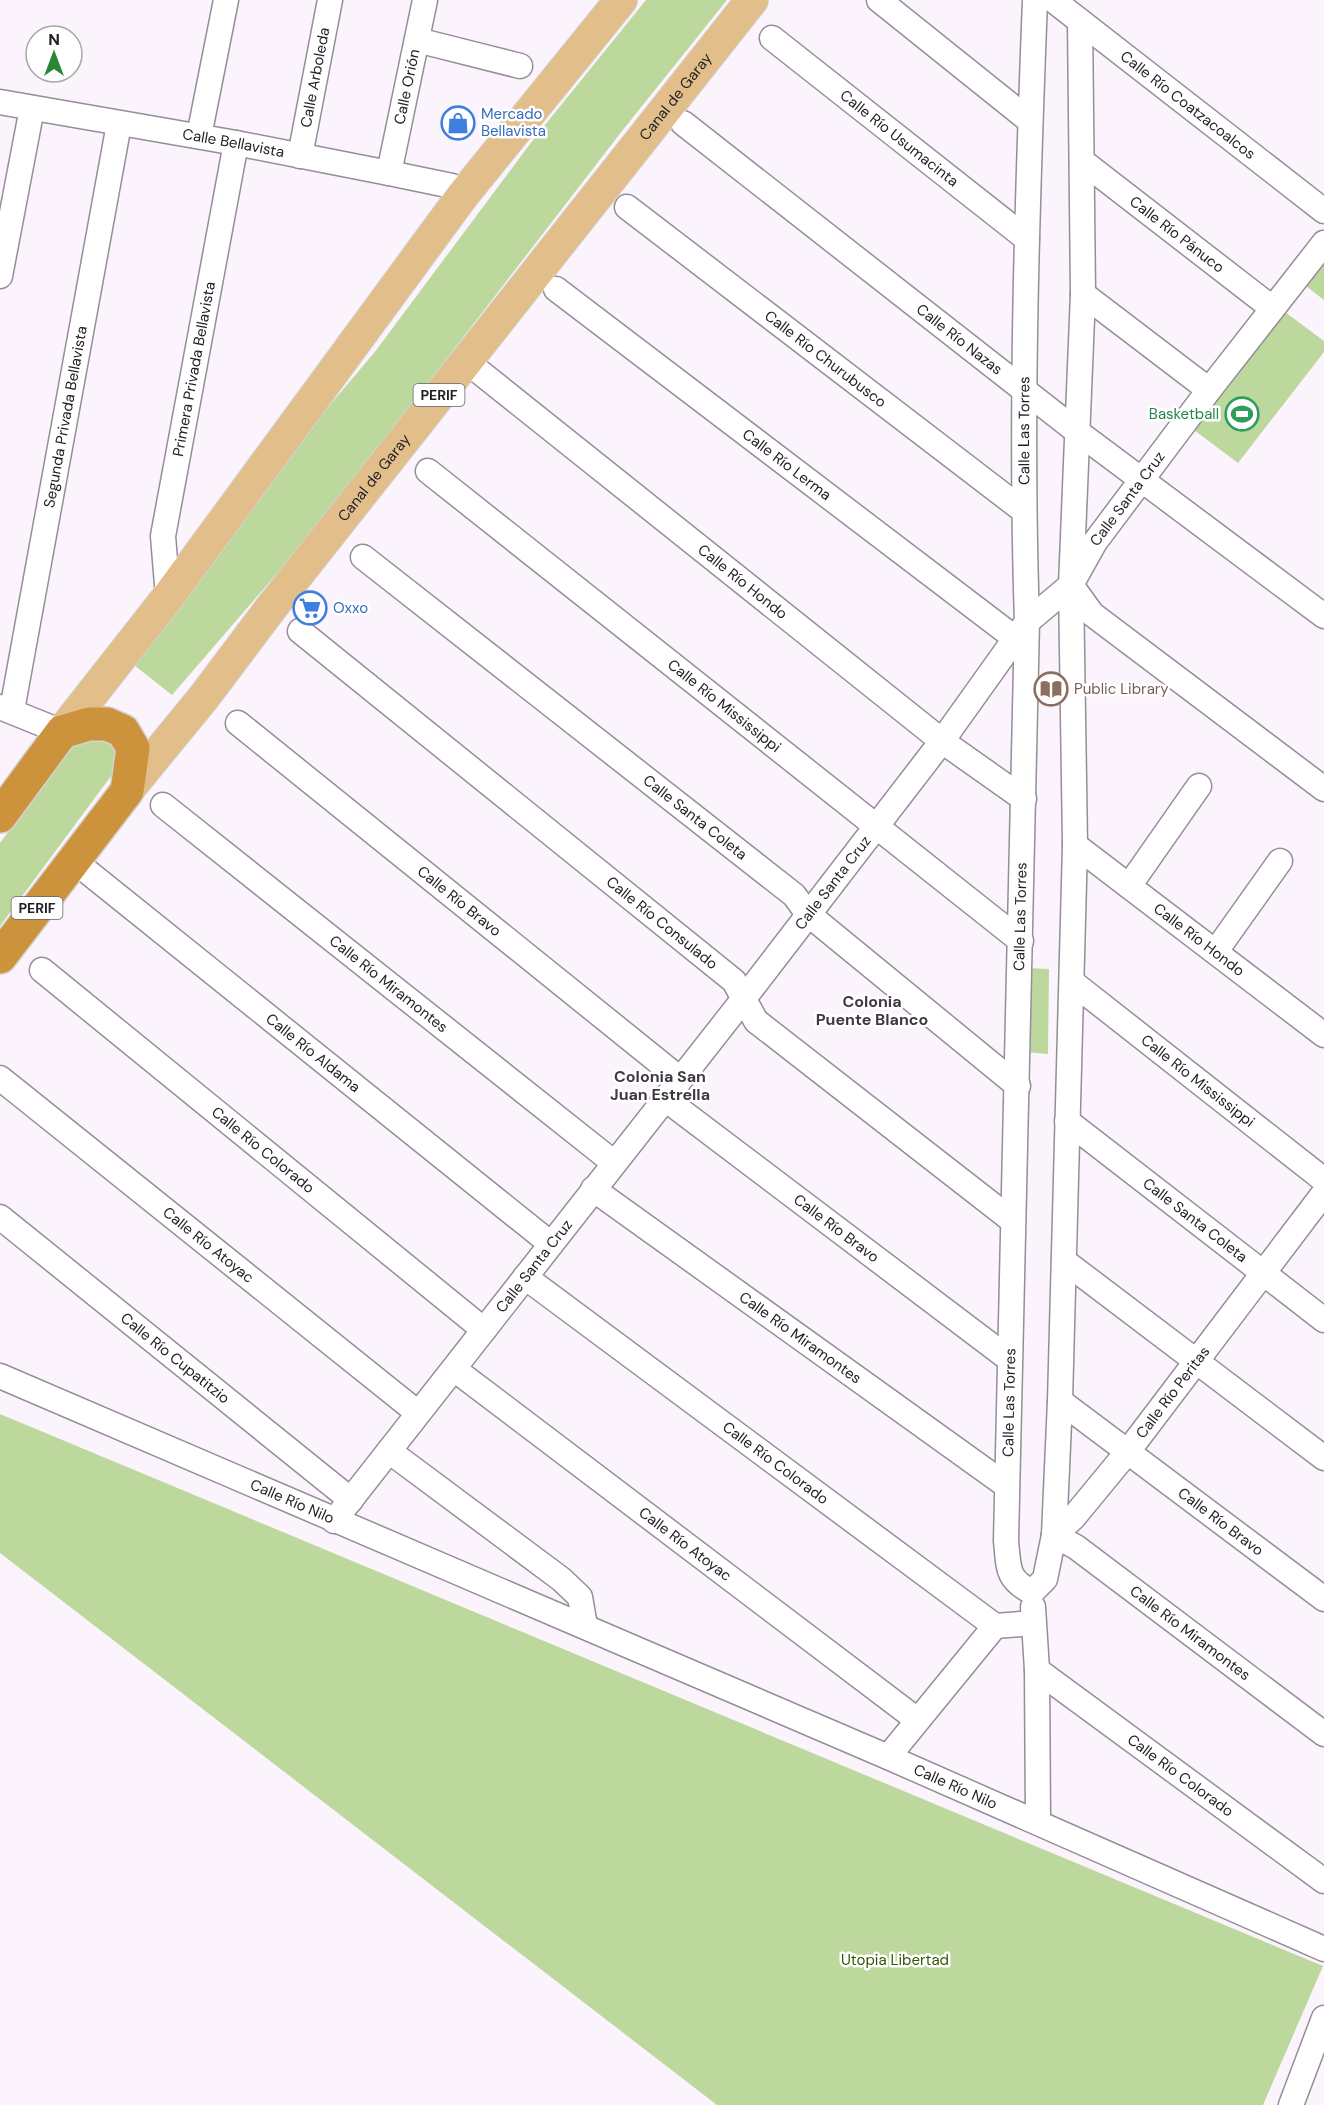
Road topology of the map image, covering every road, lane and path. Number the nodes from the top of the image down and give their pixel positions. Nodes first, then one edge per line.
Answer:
1 (226, 0) edge
2 (330, 0) edge
3 (425, 0) edge
4 (621, 0) edge
5 (752, 0) edge
6 (879, 0) edge
7 (1035, 0) edge
8 (1053, 0) edge
9 (1080, 21) junction
10 (772, 38) dead end
11 (417, 40) junction
12 (520, 66) dead end
13 (0, 102) edge
14 (32, 108) junction
15 (1030, 121) junction
16 (683, 123) dead end
17 (119, 124) junction
18 (199, 136) junction
19 (236, 142) junction
20 (300, 156) junction
21 (1082, 161) junction
22 (389, 172) junction
23 (457, 190) junction
24 (627, 207) dead end
25 (1324, 211) edge
26 (1027, 238) junction
27 (1324, 243) edge
28 (0, 276) edge
29 (556, 289) dead end
30 (1083, 294) junction
31 (1272, 308) junction
32 (466, 361) junction
33 (1025, 390) junction
34 (1209, 390) junction
35 (1079, 433) junction
36 (428, 471) dead end
37 (1143, 479) junction
38 (1024, 511) junction
39 (363, 557) dead end
40 (1071, 585) junction
41 (168, 597) junction
42 (1324, 616) edge
43 (300, 631) dead end
44 (1021, 631) junction
45 (6, 708) edge
46 (238, 723) dead end
47 (62, 732) junction
48 (942, 741) junction
49 (1199, 786) dead end
50 (1324, 789) edge
51 (127, 791) junction
52 (1024, 799) junction
53 (163, 805) dead end
54 (0, 816) edge
55 (877, 825) junction
56 (1075, 845) junction
57 (73, 860) junction
58 (1280, 861) dead end
59 (1129, 886) junction
60 (808, 914) junction
61 (1021, 941) junction
62 (1216, 951) junction
63 (0, 957) edge
64 (42, 970) dead end
65 (1072, 982) junction
66 (742, 1001) junction
67 (1324, 1035) edge
68 (0, 1078) edge
69 (680, 1079) junction
70 (1018, 1086) junction
71 (664, 1098) junction
72 (1067, 1121) junction
73 (613, 1162) junction
74 (1324, 1180) edge
75 (593, 1189) junction
76 (1324, 1193) edge
77 (0, 1217) edge
78 (1013, 1221) junction
79 (551, 1244) junction
80 (1064, 1261) junction
81 (1263, 1272) junction
82 (525, 1277) junction
83 (1324, 1320) edge
84 (484, 1330) junction
85 (1009, 1359) junction
86 (1198, 1360) junction
87 (454, 1369) junction
88 (0, 1376) edge
89 (1060, 1401) junction
90 (418, 1413) junction
91 (1129, 1450) junction
92 (389, 1451) junction
93 (1324, 1458) edge
94 (1007, 1486) junction
95 (351, 1500) junction
96 (334, 1521) junction
97 (1054, 1535) junction
98 (1032, 1592) junction
99 (1324, 1599) edge
100 (1033, 1623) junction
101 (585, 1626) junction
102 (995, 1626) junction
103 (1037, 1670) junction
104 (916, 1719) junction
105 (1324, 1734) edge
106 (888, 1757) junction
107 (1038, 1822) junction
108 (1324, 1881) edge
109 (1324, 1949) edge
110 (1324, 2018) edge
111 (1291, 2105) edge

1 - 18 street
2 - 20 street, Calle Arboleda
3 - 11 street, Calle Orión
4 - 23 main road
5 - 32 main road, Canal de Garay / PERIF
6 - 15 street
7 - 15 street, Calle Las Torres
8 - 9 street, Calle Río Coatzacoalcos
9 - 21 street
9 - 25 street, Calle Río Coatzacoalcos
10 - 26 street, Calle Río Usumacinta
11 - 12 street
11 - 22 street, Calle Orión
13 - 14 street, Calle Bellavista
14 - 17 street, Calle Bellavista
14 - 28 street
15 - 26 street, Calle Las Torres
16 - 33 street, Calle Río Nazas
17 - 18 street, Calle Bellavista
17 - 45 street, Segunda Privada Bellavista
18 - 19 street, Calle Bellavista
19 - 20 street, Calle Bellavista
19 - 41 street, Primera Privada Bellavista
20 - 22 street, Calle Bellavista
21 - 30 street
21 - 31 street, Calle Río Pánuco
22 - 23 street, Calle Bellavista
23 - 41 main road
24 - 38 street, Calle Río Churubusco
26 - 33 street, Calle Las Torres
27 - 31 street, Calle Santa Cruz
29 - 44 street, Calle Río Lerma
30 - 34 street
30 - 35 street
31 - 34 street, Calle Santa Cruz
32 - 48 street, Calle Río Hondo
32 - 51 main road, Canal de Garay / PERIF
33 - 35 street, Calle Río Nazas
33 - 38 street, Calle Las Torres
34 - 37 street, Calle Santa Cruz
35 - 37 street, Calle Río Nazas
35 - 40 street
36 - 55 street, Calle Río Mississippi
37 - 40 street, Calle Santa Cruz
37 - 42 street, Calle Río Nazas
38 - 44 street, Calle Las Torres
39 - 60 street, Calle Santa Coleta
40 - 44 street, Calle Santa Cruz
40 - 50 street
40 - 56 street
41 - 47 main road
43 - 66 street, Calle Río Consulado
44 - 48 street, Calle Santa Cruz
44 - 52 street, Calle Las Torres
45 - 47 street
46 - 69 street, Calle Río Bravo
47 - 51 highway
47 - 54 highway
48 - 52 street, Calle Río Hondo
48 - 55 street, Calle Santa Cruz
49 - 59 street
51 - 57 highway, Canal de Garay / PERIF
52 - 61 street, Calle Las Torres
53 - 73 street, Calle Río Miramontes
55 - 60 street, Calle Santa Cruz
55 - 61 street, Calle Río Mississippi
56 - 59 street, Calle Río Hondo
56 - 65 street
57 - 63 highway, Canal de Garay / PERIF
57 - 79 street, Calle Río Aldama
58 - 62 street
59 - 62 street, Calle Río Hondo
60 - 66 street, Calle Santa Cruz
60 - 70 street, Calle Santa Coleta
61 - 70 street, Calle Las Torres
62 - 67 street, Calle Río Hondo
64 - 84 street, Calle Río Colorado
65 - 72 street
65 - 74 street, Calle Río Mississippi
66 - 69 street, Calle Santa Cruz
66 - 78 street, Calle Río Consulado
68 - 90 street, Calle Río Atoyac
69 - 71 street, Calle Santa Cruz
70 - 78 street, Calle Las Torres
71 - 73 street, Calle Santa Cruz
71 - 85 street, Calle Río Bravo
72 - 80 street
72 - 81 street, Calle Santa Coleta
73 - 75 street, Calle Santa Cruz
75 - 79 street, Calle Santa Cruz
75 - 94 street, Calle Río Miramontes
76 - 81 street, Calle Río Peritas
77 - 95 street, Calle Río Cupatitzio
78 - 85 street, Calle Las Torres
79 - 82 street, Calle Santa Cruz
80 - 86 street
80 - 89 street
81 - 83 street, Calle Santa Coleta
81 - 86 street, Calle Río Peritas
82 - 84 street, Calle Santa Cruz
82 - 102 street, Calle Río Colorado
84 - 87 street, Calle Santa Cruz
85 - 94 street, Calle Las Torres
86 - 91 street, Calle Río Peritas
86 - 93 street
87 - 90 street, Calle Santa Cruz
87 - 104 street, Calle Río Atoyac
88 - 96 street, Calle Río Nilo
89 - 91 street, Calle Río Bravo
89 - 97 street
90 - 92 street, Calle Santa Cruz
91 - 97 street, Calle Río Peritas
91 - 99 street, Calle Río Bravo
92 - 95 street, Calle Santa Cruz
92 - 101 street
94 - 98 street, Calle Las Torres
95 - 96 street, Calle Santa Cruz
96 - 101 street, Calle Río Nilo
97 - 98 street
97 - 105 street, Calle Río Miramontes
98 - 100 street
100 - 102 street
100 - 103 street
101 - 106 street, Calle Río Nilo
102 - 104 street
103 - 107 street
103 - 108 street, Calle Río Colorado
104 - 106 street
106 - 107 street, Calle Río Nilo
107 - 109 street, Calle Río Nilo
110 - 111 street

